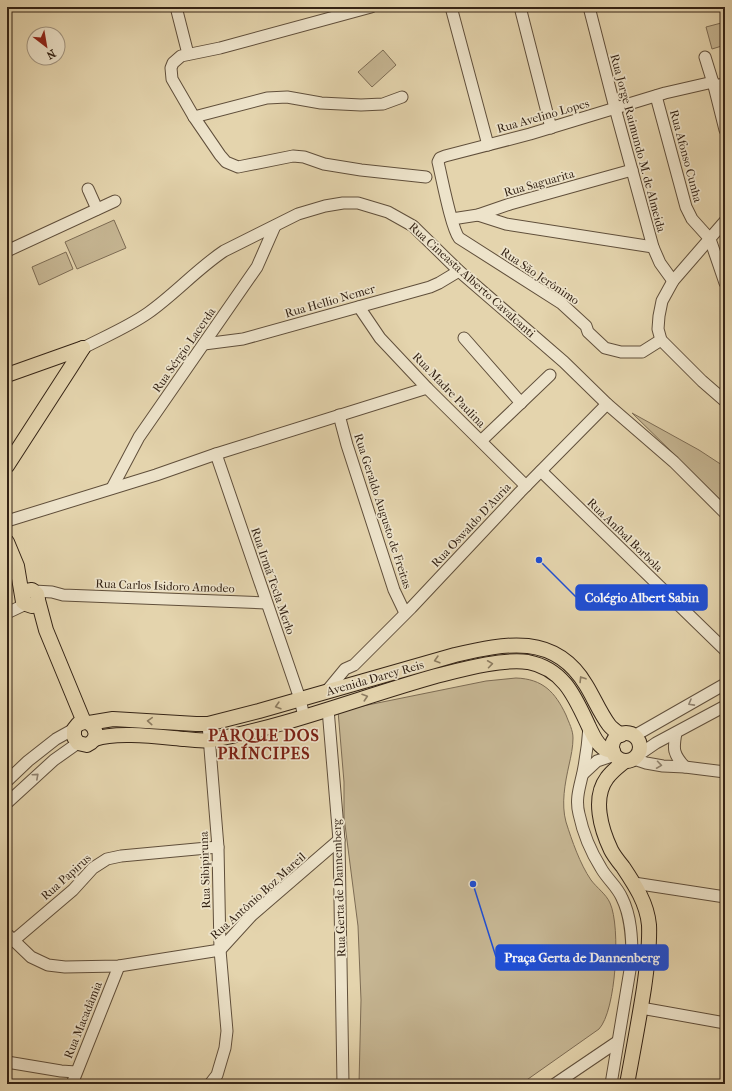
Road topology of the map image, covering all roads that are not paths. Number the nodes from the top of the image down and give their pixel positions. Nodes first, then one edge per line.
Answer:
1 (176, 7) edge
2 (371, 7) edge
3 (451, 7) edge
4 (520, 7) edge
5 (589, 7) edge
6 (188, 54) junction
7 (705, 57) dead end
8 (717, 84) edge
9 (656, 96) junction
10 (402, 97) dead end
11 (615, 108) junction
12 (194, 117) junction
13 (552, 128) junction
14 (725, 130) edge
15 (488, 145) junction
16 (632, 170) junction
17 (426, 177) dead end
18 (88, 189) dead end
19 (115, 201) dead end
20 (97, 209) junction
21 (478, 215) junction
22 (452, 219) junction
23 (725, 221) edge
24 (275, 226) junction
25 (710, 238) junction
26 (653, 247) junction
27 (7, 251) edge
28 (459, 271) junction
29 (673, 281) junction
30 (725, 283) edge
31 (359, 307) junction
32 (464, 338) dead end
33 (661, 340) junction
34 (204, 344) junction
35 (83, 348) junction
36 (7, 375) edge
37 (550, 375) dead end
38 (427, 388) junction
39 (725, 401) edge
40 (521, 403) junction
41 (607, 404) junction
42 (339, 415) junction
43 (481, 441) junction
44 (216, 454) junction
45 (7, 466) edge
46 (541, 471) junction
47 (526, 486) junction
48 (112, 488) junction
49 (725, 513) edge
50 (7, 521) edge
51 (7, 542) edge
52 (31, 598) junction
53 (266, 603) junction
54 (7, 613) edge
55 (405, 613) junction
56 (725, 650) edge
57 (354, 665) junction
58 (725, 684) edge
59 (342, 687) junction
60 (326, 692) junction
61 (300, 699) junction
62 (725, 706) edge
63 (328, 709) junction
64 (304, 717) junction
65 (208, 724) junction
66 (82, 725) junction
67 (589, 726) junction
68 (676, 732) junction
69 (627, 735) junction
70 (94, 739) junction
71 (210, 740) junction
72 (78, 743) junction
73 (625, 757) junction
74 (685, 766) junction
75 (725, 772) edge
76 (583, 774) junction
77 (7, 781) edge
78 (7, 803) edge
79 (339, 840) junction
80 (218, 847) junction
81 (634, 884) junction
82 (725, 897) edge
83 (10, 938) edge
84 (220, 950) junction
85 (119, 966) junction
86 (641, 1008) junction
87 (725, 1023) edge
88 (617, 1042) junction
89 (7, 1062) edge
90 (76, 1072) junction
91 (72, 1084) edge
92 (210, 1084) edge
93 (344, 1084) edge
94 (555, 1084) edge
95 (611, 1084) edge
96 (627, 1084) edge

1 - 6 street
2 - 6 street
3 - 15 street
4 - 13 street
5 - 11 street, Rua Jorge Raimundo M. de Almeida
6 - 12 street
7 - 8 street
8 - 9 street, Rua Avelino Lopes
8 - 14 street
9 - 11 street, Rua Avelino Lopes
9 - 25 street, Rua Afonso Cunha
10 - 12 street
11 - 13 street, Rua Avelino Lopes
11 - 16 street, Rua Jorge Raimundo M. de Almeida
12 - 17 street
13 - 15 street, Rua Avelino Lopes
15 - 22 street, Rua Avelino Lopes
16 - 21 street, Rua Saguarita
16 - 26 street, Rua Jorge Raimundo M. de Almeida
18 - 20 street
19 - 20 street
20 - 27 street
21 - 22 street, Rua Saguarita
21 - 26 street
22 - 33 street, Rua São Jerônimo
23 - 25 street
24 - 28 street, Rua Cineasta Alberto Cavalcanti
24 - 34 street, Rua Sérgio Lacerda
24 - 35 street, Rua Cineasta Alberto Cavalcanti
25 - 29 street
25 - 30 street
26 - 29 street, Rua Jorge Raimundo M. de Almeida
28 - 31 street, Rua Hellio Nemer
28 - 41 street, Rua Cineasta Alberto Cavalcanti
29 - 33 street
31 - 34 street, Rua Hellio Nemer
31 - 38 street, Rua Madre Paulina
32 - 40 street
33 - 39 street
34 - 48 street, Rua Sérgio Lacerda
35 - 36 main road, Rua Cineasta Alberto Cavalcanti
35 - 45 main road
37 - 40 street
38 - 42 street
38 - 43 street, Rua Madre Paulina
40 - 43 street
41 - 46 street, Rua Oswaldo D'Auria
41 - 49 street, Rua Cineasta Alberto Cavalcanti
42 - 44 street
42 - 55 street, Rua Geraldo Augusto de Freitas
43 - 47 street, Rua Madre Paulina
44 - 48 street
44 - 53 street, Rua Irmã Tecla Merlo
46 - 47 street, Rua Oswaldo D'Auria
46 - 56 street, Rua Aníbal Borbola
47 - 55 street, Rua Oswaldo D'Auria
48 - 50 street
51 - 52 main road
52 - 53 street, Rua Carlos Isidoro Amodeo
52 - 54 street, Rua Carlos Isidoro Amodeo
52 - 66 main road
53 - 61 street, Rua Irmã Tecla Merlo
55 - 57 street, Rua Oswaldo D'Auria
57 - 59 street, Rua Oswaldo D'Auria
57 - 60 street, Rua Oswaldo D'Auria
58 -> 69 street
59 - 60 main road, Avenida Darcy Reis
69 -> 59 main road, Avenida Darcy Reis
60 - 61 main road, Avenida Darcy Reis
60 - 63 main road, Rua Gerta de Dannemberg
61 - 64 street, Rua Irmã Tecla Merlo
61 -> 65 main road, Avenida Darcy Reis
62 - 68 street
63 - 64 main road, Avenida Darcy Reis
63 -> 67 main road, Avenida Darcy Reis
63 - 79 street, Rua Gerta de Dannemberg
64 - 71 main road, Avenida Darcy Reis
65 -> 66 main road, Avenida Darcy Reis
65 - 71 street, Rua Sibipiruna
66 - 70 main road
66 - 72 main road
66 - 77 street, Avenida Darcy Reis
67 - 73 main road, Avenida Darcy Reis
67 - 76 street
68 - 73 street
68 - 74 street
69 - 73 main road
69 - 73 main road
70 - 71 main road, Avenida Darcy Reis
70 - 72 main road
71 - 80 street, Rua Sibipiruna
78 -> 72 street
73 -> 74 street
73 - 76 street
73 - 81 main road
74 - 75 street
76 - 88 street
79 - 84 street, Rua Antônio Boz Mareil
79 - 93 street, Rua Gerta de Dannemberg
80 - 83 street, Rua Papirus
80 - 84 street, Rua Sibipiruna
81 - 82 street
81 - 86 main road
83 - 85 street, Rua Antônio Boz Mareil
84 - 85 street, Rua Antônio Boz Mareil
84 - 92 street, Rua Sibipiruna
85 - 90 street, Rua Macadâmia
86 - 87 street
86 - 96 main road
88 - 94 street
88 - 95 street
89 - 90 street
90 - 91 street, Rua Macadâmia

